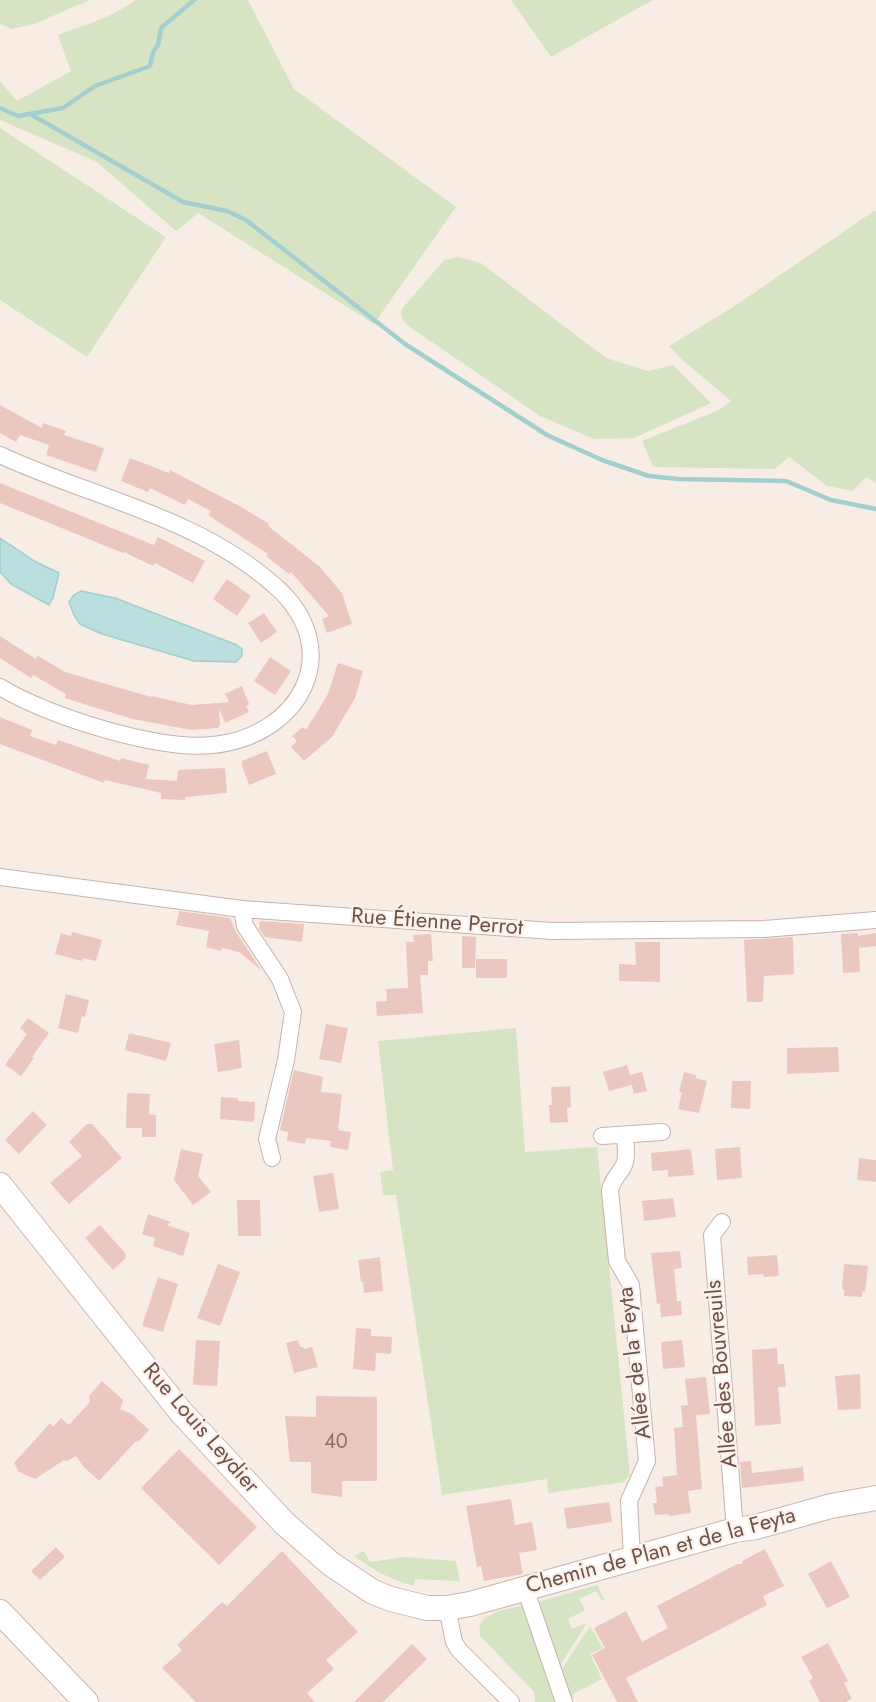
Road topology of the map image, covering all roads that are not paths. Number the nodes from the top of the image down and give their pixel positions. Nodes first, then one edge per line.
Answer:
1 (0, 455) edge
2 (0, 687) edge
3 (0, 877) edge
4 (242, 909) junction
5 (876, 920) edge
6 (662, 1132) dead end
7 (625, 1135) junction
8 (602, 1136) dead end
9 (272, 1158) dead end
10 (0, 1185) edge
11 (722, 1222) dead end
12 (876, 1498) edge
13 (735, 1530) junction
14 (632, 1558) junction
15 (525, 1588) junction
16 (447, 1608) junction
17 (0, 1612) edge
18 (0, 1635) edge
19 (67, 1702) edge
20 (86, 1702) edge
21 (511, 1702) edge
22 (564, 1702) edge

1 - 2 street
3 - 4 street, Rue Étienne Perrot
4 - 5 street, Rue Étienne Perrot
4 - 9 street
6 - 7 street
7 - 8 street
7 - 14 street, Allée de la Feyta
10 - 16 street, Rue Louis Leydier
11 - 13 street, Allée des Bouvreuils
12 - 13 street, Chemin de Plan et de la Feyta
13 - 14 street, Chemin de Plan et de la Feyta
14 - 15 street, Chemin de Plan et de la Feyta
15 - 16 street, Chemin de Plan et de la Feyta
15 - 22 street
16 - 21 street
17 - 20 street
18 - 19 street

